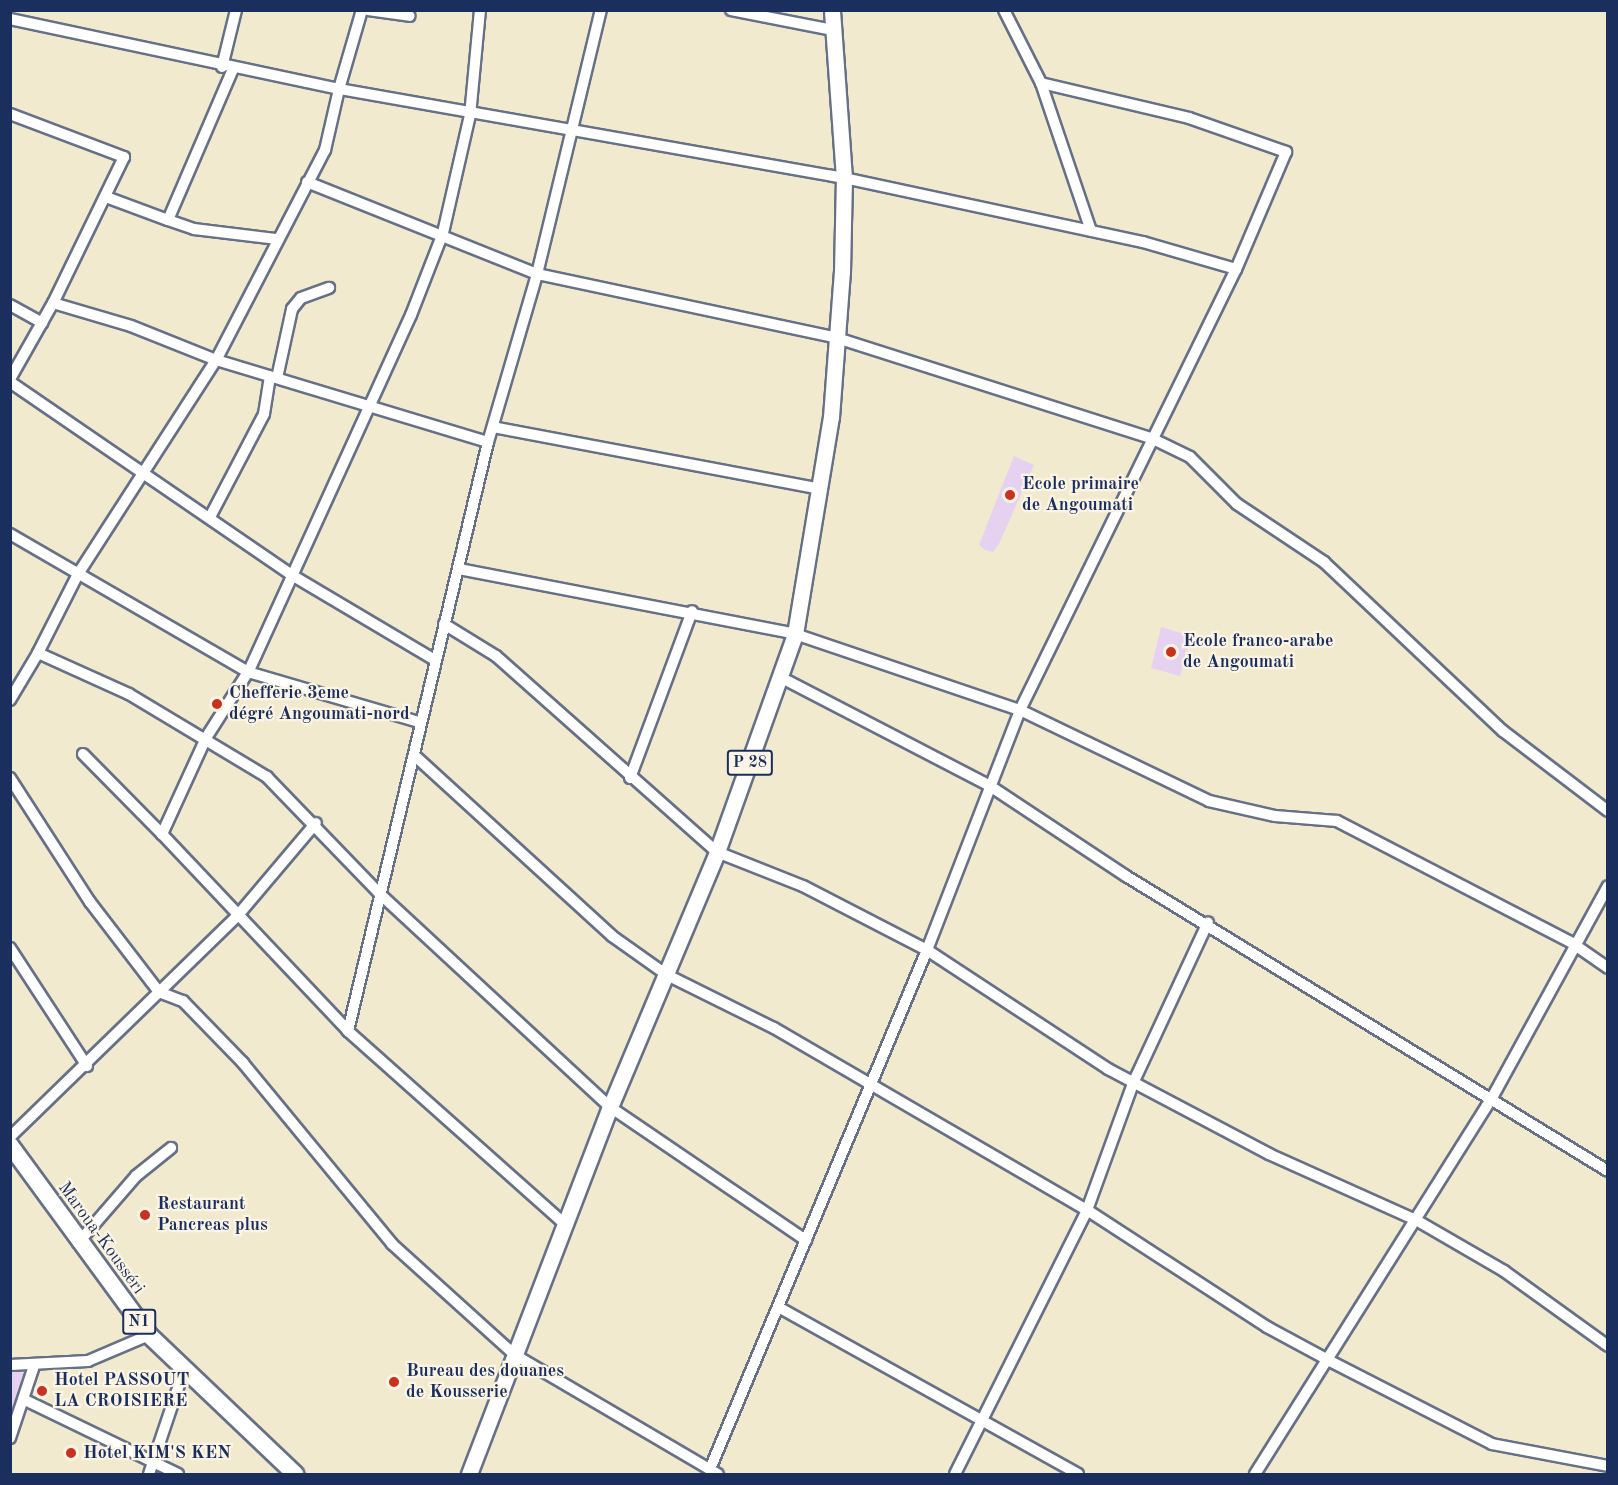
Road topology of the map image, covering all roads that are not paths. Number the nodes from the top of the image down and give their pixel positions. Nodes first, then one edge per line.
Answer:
1 (236, 10) edge
2 (362, 10) edge
3 (368, 10) edge
4 (480, 10) edge
5 (601, 10) edge
6 (730, 10) edge
7 (832, 10) edge
8 (1004, 10) edge
9 (410, 16) dead end
10 (10, 19) edge
11 (833, 30) junction
12 (227, 68) junction
13 (1041, 83) junction
14 (339, 89) junction
15 (10, 114) edge
16 (470, 115) junction
17 (571, 133) junction
18 (844, 178) junction
19 (307, 182) junction
20 (106, 197) junction
21 (168, 220) junction
22 (1091, 231) junction
23 (442, 233) junction
24 (277, 239) junction
25 (1236, 269) junction
26 (537, 274) junction
27 (329, 288) dead end
28 (53, 303) junction
29 (10, 305) edge
30 (42, 323) junction
31 (837, 338) junction
32 (216, 360) junction
33 (273, 377) junction
34 (10, 381) edge
35 (370, 406) junction
36 (493, 427) junction
37 (1151, 438) junction
38 (488, 442) junction
39 (146, 471) junction
40 (820, 489) junction
41 (210, 517) junction
42 (10, 534) edge
43 (459, 569) junction
44 (78, 574) junction
45 (290, 574) junction
46 (692, 611) junction
47 (444, 624) junction
48 (795, 634) junction
49 (38, 653) junction
50 (435, 660) junction
51 (248, 672) junction
52 (782, 678) junction
53 (10, 700) edge
54 (1020, 710) junction
55 (419, 722) junction
56 (206, 738) junction
57 (83, 754) dead end
58 (414, 755) junction
59 (10, 778) edge
60 (630, 778) junction
61 (990, 786) junction
62 (1608, 811) edge
63 (316, 823) junction
64 (162, 834) junction
65 (717, 852) junction
66 (1608, 885) edge
67 (380, 894) junction
68 (238, 914) junction
69 (1208, 922) junction
70 (1572, 943) junction
71 (10, 948) edge
72 (927, 950) junction
73 (1608, 968) edge
74 (667, 975) junction
75 (159, 992) junction
76 (348, 1031) junction
77 (87, 1066) junction
78 (1134, 1082) junction
79 (871, 1086) junction
80 (1493, 1096) junction
81 (610, 1107) junction
82 (10, 1137) edge
83 (10, 1145) edge
84 (171, 1148) dead end
85 (1608, 1171) edge
86 (1087, 1210) junction
87 (1416, 1220) junction
88 (566, 1225) junction
89 (806, 1240) junction
90 (78, 1243) junction
91 (780, 1308) junction
92 (149, 1335) junction
93 (1608, 1346) edge
94 (515, 1355) junction
95 (1328, 1360) junction
96 (10, 1365) edge
97 (34, 1366) junction
98 (183, 1372) junction
99 (25, 1400) junction
100 (983, 1418) junction
101 (10, 1438) edge
102 (152, 1463) junction
103 (1608, 1466) edge
104 (714, 1472) edge
105 (149, 1474) edge
106 (178, 1474) edge
107 (295, 1474) edge
108 (469, 1474) edge
109 (955, 1474) edge
110 (1078, 1474) edge
111 (1255, 1474) edge

1 - 12 street
2 - 14 street
3 - 9 street
4 - 16 street
5 - 17 street
6 - 11 street
7 - 11 main road, P 28
8 - 13 street
10 - 12 street
11 - 18 main road, P 28
12 - 14 street
12 - 21 street
13 - 22 street
13 - 25 street
14 - 16 street
14 - 19 street
15 - 20 street
16 - 17 street
16 - 23 street
17 - 18 street
17 - 26 street
18 - 22 street
18 - 31 main road, P 28
19 - 23 street
19 - 24 street
20 - 21 street
20 - 28 street
21 - 24 street
22 - 25 street
23 - 26 street
23 - 35 street
24 - 32 street
25 - 37 street
26 - 31 street
26 - 36 street
27 - 33 street
28 - 30 street
28 - 32 street
29 - 30 street
30 - 34 street
31 - 37 street
31 - 40 main road, P 28
32 - 33 street
32 - 39 street
33 - 35 street
33 - 41 street
34 - 39 street
35 - 38 street
35 - 45 street
36 - 38 street
36 - 40 street
37 - 54 street
37 - 62 street
38 - 43 street
39 - 41 street
39 - 44 street
40 - 48 main road, P 28
41 - 45 street
42 - 44 street
43 - 46 street
43 - 47 street
44 - 49 street
44 - 51 street
45 - 50 street
45 - 51 street
46 - 48 street
46 - 60 street
47 - 50 street
47 - 60 street
48 - 52 main road, P 28
48 - 54 street
49 - 53 street
49 - 56 street
50 - 55 street
51 - 55 street
51 - 56 street
52 - 61 street
52 - 65 main road, P 28
54 - 61 street
54 - 70 street
55 - 58 street
56 - 63 street
56 - 64 street
57 - 64 street
58 - 67 street
58 - 74 street
59 - 75 street
60 - 65 street
61 - 69 street
61 - 72 street
63 - 67 street
63 - 68 street
64 - 68 street
65 - 72 street
65 - 74 main road, P 28
66 - 70 street
67 - 76 street
67 - 81 street
68 - 75 street
68 - 76 street
69 - 78 street
69 - 80 street
70 - 73 street
70 - 80 street
71 - 77 street
72 - 78 street
72 - 79 street
74 - 79 street
74 - 81 main road, P 28
75 - 77 street
75 - 94 street
76 - 88 street
77 - 82 street
78 - 86 street
78 - 87 street
79 - 86 street
79 - 89 street
80 - 85 street
80 - 87 street
81 - 88 main road, P 28
81 - 89 street
83 - 90 highway, Maroua-Kousséri / N1
84 - 90 street
86 - 95 street
86 - 100 street
87 - 93 street
87 - 95 street
88 - 94 main road, P 28
89 - 91 street
90 - 92 highway, Maroua-Kousséri / N1
91 - 100 street
91 - 104 street
92 - 97 street
92 - 98 highway, Maroua-Kousséri / N1
94 - 104 street
94 - 108 main road, P 28
95 - 103 street
95 - 111 street
96 - 97 street
97 - 99 street
98 - 102 street
98 - 107 highway, Maroua-Kousséri / N1
99 - 101 street
99 - 102 street
100 - 109 street
100 - 110 street
102 - 105 street
102 - 106 street

